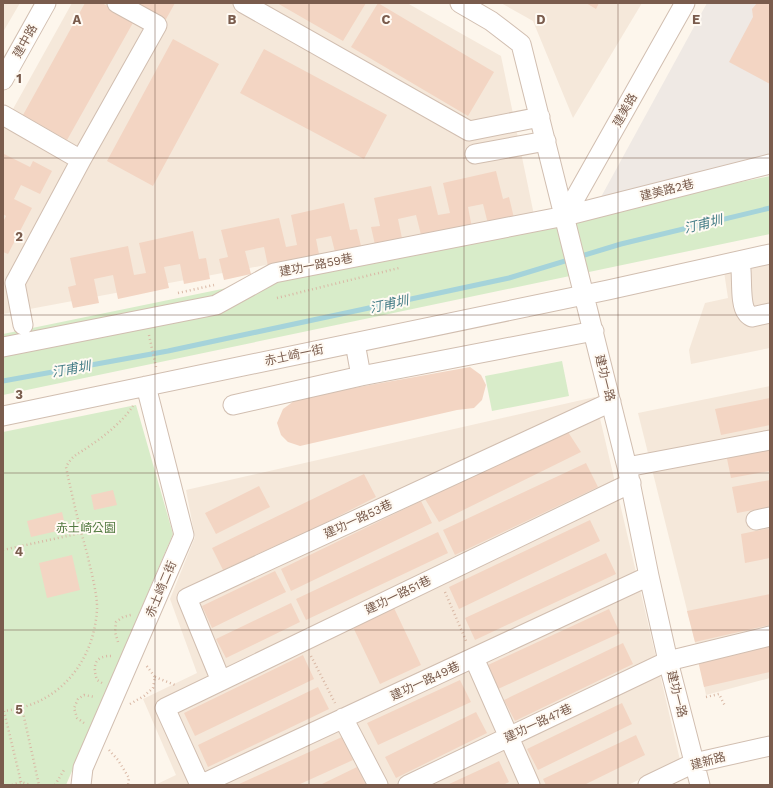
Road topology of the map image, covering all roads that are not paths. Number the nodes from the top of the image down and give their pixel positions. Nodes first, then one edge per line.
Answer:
1 (46, 3) edge
2 (117, 3) edge
3 (243, 3) edge
4 (460, 3) edge
5 (685, 3) edge
6 (3, 80) edge
7 (3, 115) edge
8 (540, 117) junction
9 (546, 141) junction
10 (475, 154) dead end
11 (81, 160) junction
12 (770, 164) edge
13 (566, 222) junction
14 (770, 254) edge
15 (740, 261) junction
16 (584, 295) junction
17 (770, 313) edge
18 (23, 325) dead end
19 (594, 331) junction
20 (355, 343) junction
21 (3, 347) edge
22 (361, 376) junction
23 (153, 385) junction
24 (611, 402) junction
25 (233, 405) dead end
26 (3, 416) edge
27 (770, 440) edge
28 (629, 475) junction
29 (649, 576) junction
30 (770, 636) edge
31 (474, 658) junction
32 (668, 661) junction
33 (221, 681) junction
34 (343, 718) junction
35 (509, 737) junction
36 (770, 746) edge
37 (694, 763) junction
38 (81, 785) edge
39 (200, 785) edge
40 (378, 785) edge
41 (408, 785) edge
42 (530, 785) edge
43 (648, 785) edge
44 (700, 785) edge

1 - 6 street, 建中路
2 - 11 street
3 - 8 street
4 - 8 street, 建功一路
5 - 13 street, 建美路
7 - 11 street
8 - 9 street, 建功一路
9 - 10 street
9 - 13 street, 建功一路
11 - 18 street
12 - 13 street, 建美路2巷
13 - 16 street, 建功一路
13 - 21 street, 建功一路59巷
14 - 15 street, 赤土崎一街
15 - 16 street, 赤土崎一街
15 - 17 street
16 - 19 street, 建功一路
16 - 20 street, 赤土崎一街
19 - 22 street
19 - 24 street, 建功一路
20 - 22 street
20 - 23 street, 赤土崎一街
22 - 25 street
23 - 26 street, 赤土崎一街
23 - 38 street, 赤土崎二街
24 - 28 street, 建功一路
24 - 33 street, 建功一路53巷
27 - 28 street, 建功一路51巷
28 - 29 street, 建功一路
28 - 33 street, 建功一路51巷
29 - 31 street, 建功一路49巷
29 - 32 street, 建功一路
30 - 32 street, 建功一路47巷
31 - 34 street, 建功一路49巷
31 - 35 street
32 - 35 street, 建功一路47巷
32 - 37 street, 建功一路
33 - 39 street, 建功一路51巷
34 - 39 street, 建功一路49巷
34 - 40 street
35 - 41 street, 建功一路47巷
35 - 42 street
36 - 37 street, 建新路
37 - 43 street, 建新路
37 - 44 street, 建功一路

